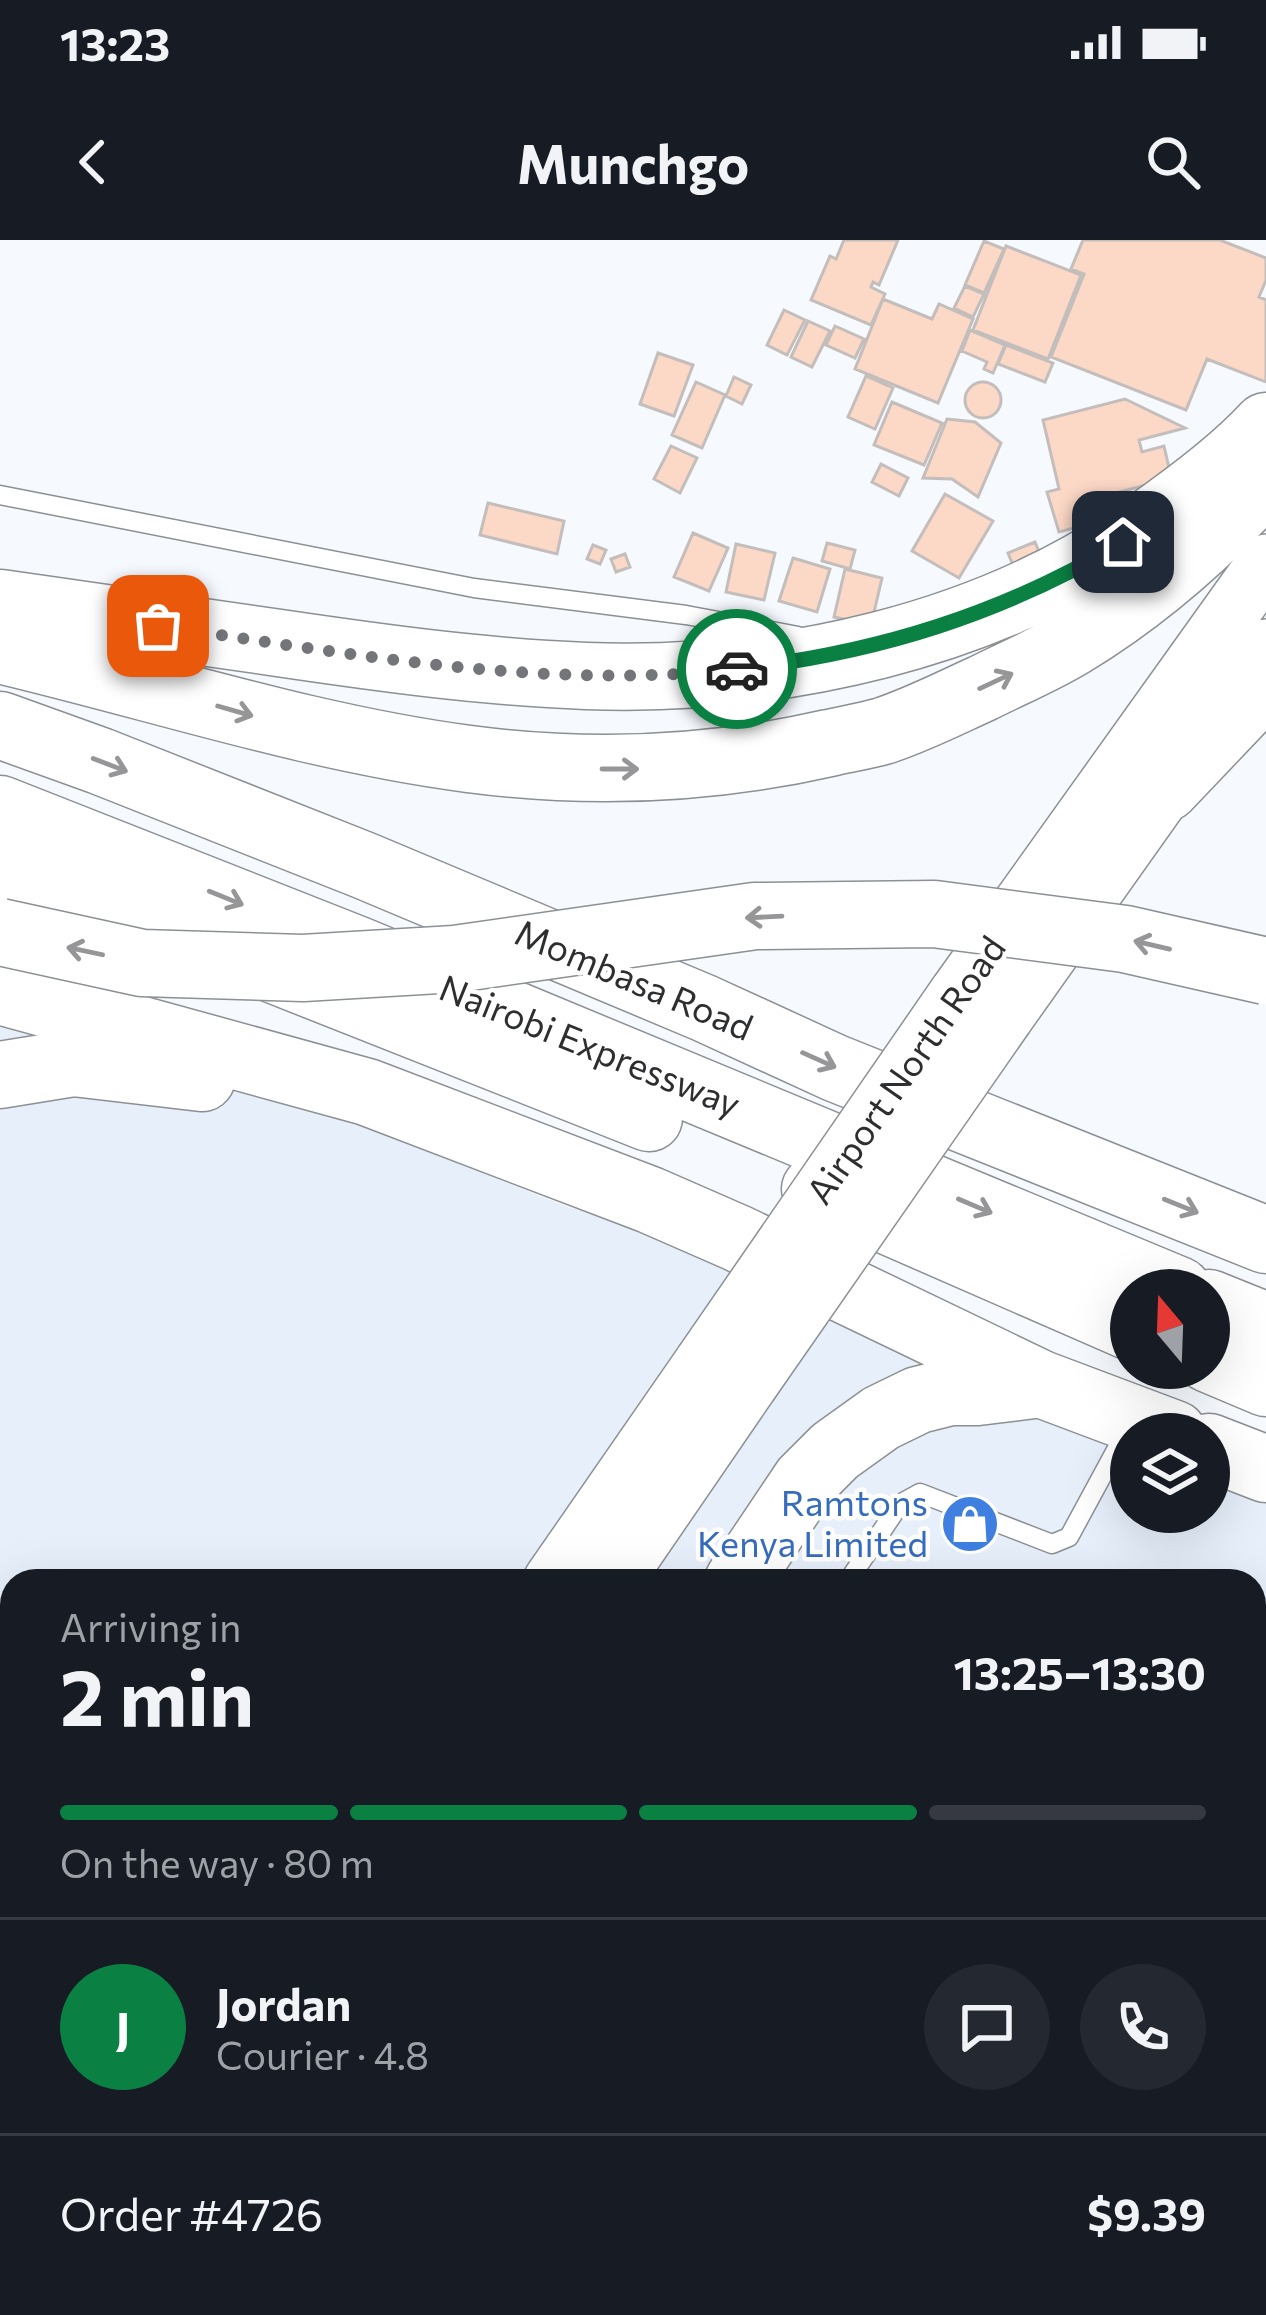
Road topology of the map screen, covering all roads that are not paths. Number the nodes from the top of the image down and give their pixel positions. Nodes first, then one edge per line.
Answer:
1 (1266, 426) edge
2 (1266, 480) edge
3 (0, 495) edge
4 (1266, 563) edge
5 (0, 603) edge
6 (863, 648) junction
7 (1266, 648) edge
8 (0, 650) edge
9 (1266, 683) edge
10 (0, 725) edge
11 (1166, 788) junction
12 (0, 808) edge
13 (0, 865) edge
14 (0, 932) edge
15 (1266, 971) edge
16 (0, 991) edge
17 (981, 1005) junction
18 (0, 1075) edge
19 (673, 1210) junction
20 (1266, 1240) edge
21 (1127, 1269) edge
22 (1230, 1311) edge
23 (1110, 1318) edge
24 (1266, 1326) edge
25 (1230, 1368) edge
26 (726, 1373) junction
27 (1266, 1383) edge
28 (1041, 1384) junction
29 (1119, 1413) edge
30 (1230, 1456) edge
31 (1266, 1469) edge
32 (1110, 1483) edge
33 (562, 1569) edge
34 (620, 1569) edge
35 (745, 1569) edge
36 (856, 1569) edge

1 - 6 highway
8 -> 2 highway
3 - 6 lane
4 - 17 main road, Airport North Road
5 - 6 highway
7 - 11 main road, Airport North Road
9 - 11 highway
10 -> 20 highway, Mombasa Road
11 - 17 main road, Airport North Road
12 -> 21 highway, Nairobi Expressway
13 - 23 highway, Nairobi Expressway
15 -> 14 highway, bridge
16 - 19 highway
17 - 26 main road, Airport North Road, bridge
18 - 19 highway
19 - 28 highway
22 - 24 highway
25 - 27 highway
26 - 33 main road, Airport North Road
26 - 34 main road, Airport North Road
28 - 29 highway
28 - 35 highway
30 - 31 highway
32 - 36 lane

